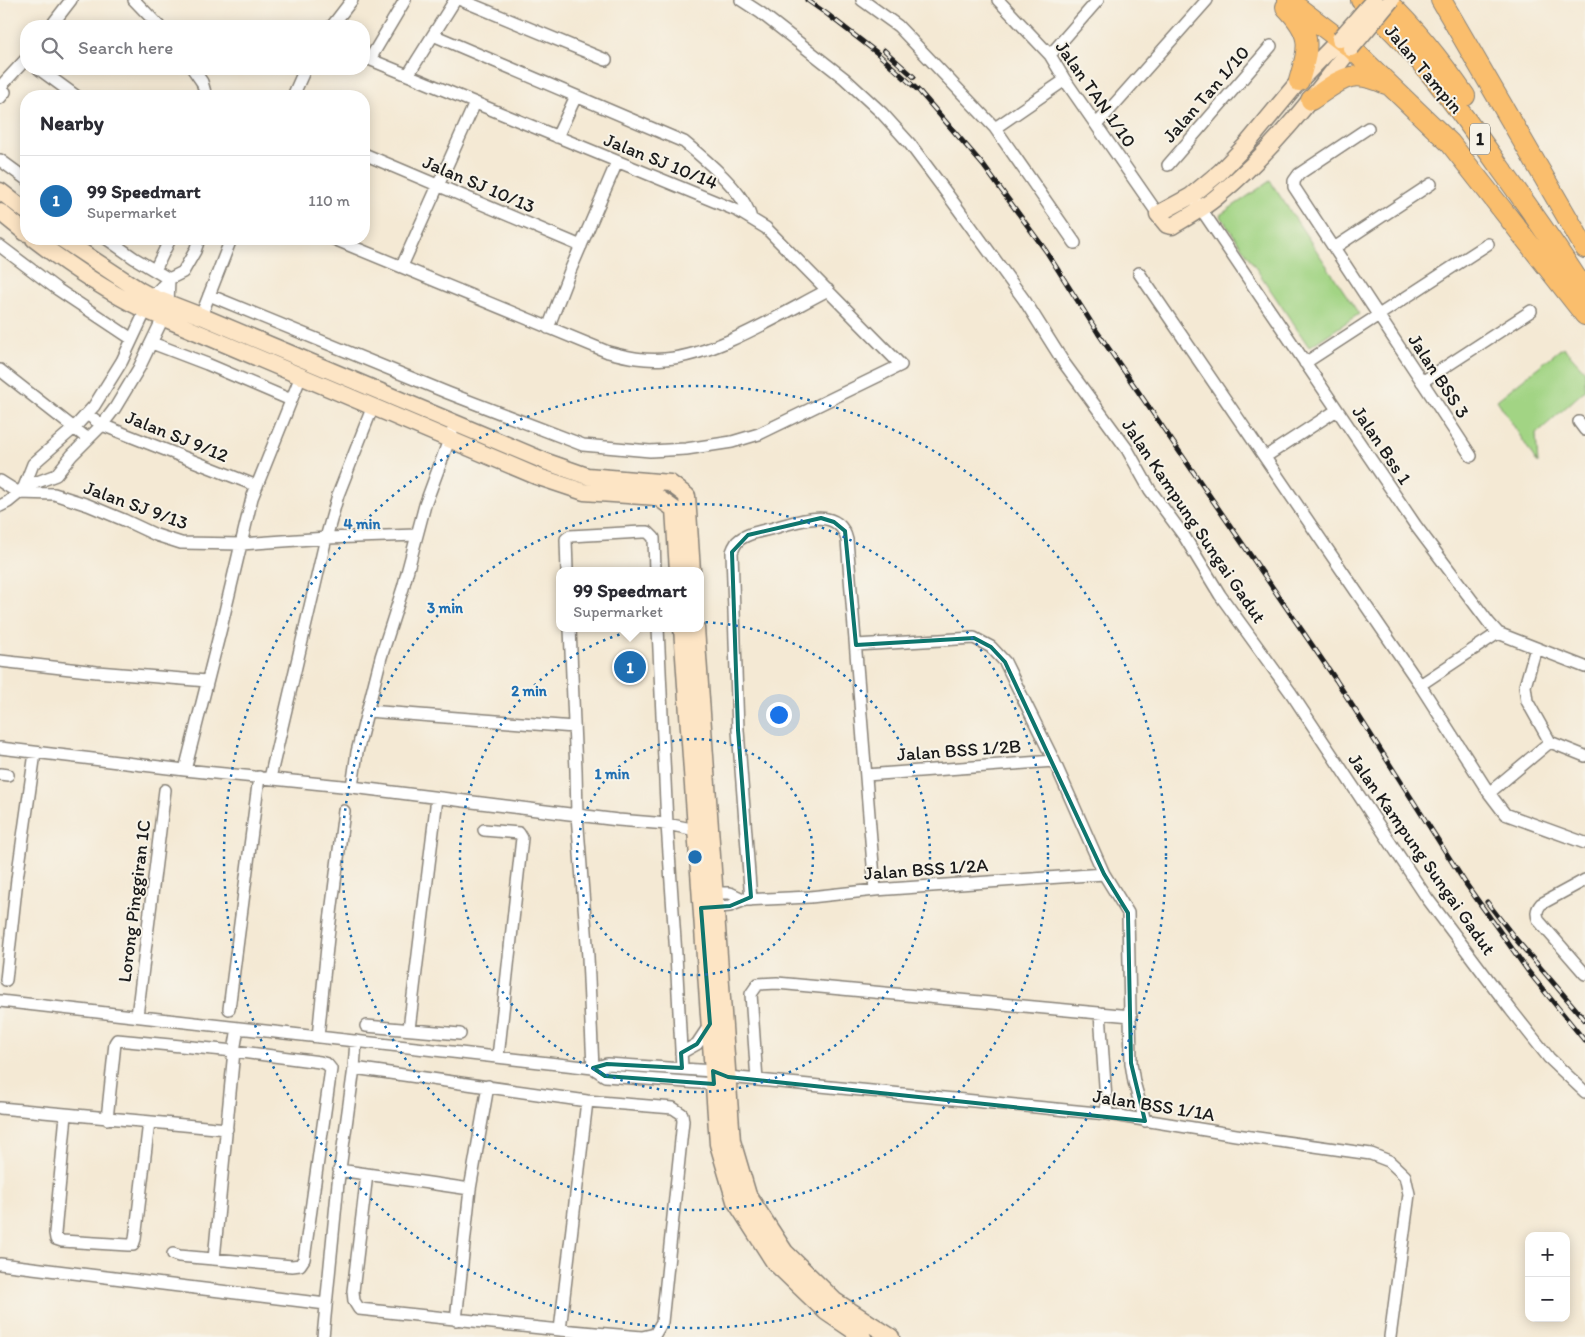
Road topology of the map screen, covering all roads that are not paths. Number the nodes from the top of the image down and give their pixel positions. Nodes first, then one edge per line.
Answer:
1 (71, 0) edge
2 (134, 0) edge
3 (352, 0) edge
4 (405, 0) edge
5 (455, 0) edge
6 (461, 0) edge
7 (741, 0) edge
8 (862, 0) edge
9 (998, 0) edge
10 (1098, 0) edge
11 (1207, 0) edge
12 (1279, 0) edge
13 (1288, 0) edge
14 (1361, 0) edge
15 (1374, 0) edge
16 (1385, 0) edge
17 (1391, 0) edge
18 (1433, 0) edge
19 (1441, 0) edge
20 (56, 20) edge
21 (153, 20) edge
22 (337, 20) edge
23 (1459, 34) junction
24 (433, 35) junction
25 (1346, 43) junction
26 (1271, 46) dead end
27 (370, 53) edge
28 (1050, 55) junction
29 (370, 59) edge
30 (606, 60) dead end
31 (20, 67) edge
32 (47, 75) edge
33 (198, 75) edge
34 (302, 75) edge
35 (408, 75) junction
36 (1065, 80) junction
37 (1299, 82) junction
38 (1395, 88) junction
39 (68, 90) edge
40 (204, 90) edge
41 (296, 90) edge
42 (2, 92) edge
43 (576, 96) junction
44 (1311, 100) junction
45 (475, 103) junction
46 (1097, 124) junction
47 (995, 128) junction
48 (1368, 128) dead end
49 (557, 138) junction
50 (370, 157) edge
51 (0, 160) edge
52 (618, 162) junction
53 (1168, 164) dead end
54 (20, 175) edge
55 (1431, 184) dead end
56 (439, 187) junction
57 (0, 191) edge
58 (1196, 202) junction
59 (20, 206) edge
60 (0, 212) edge
61 (1158, 214) joint
62 (752, 219) junction
63 (20, 228) edge
64 (1074, 244) dead end
65 (1488, 244) dead end
66 (42, 245) edge
67 (70, 245) edge
68 (116, 245) edge
69 (167, 245) edge
70 (197, 245) edge
71 (229, 245) edge
72 (349, 245) edge
73 (0, 246) edge
74 (581, 246) junction
75 (1334, 248) junction
76 (1585, 248) edge
77 (402, 266) junction
78 (1585, 269) edge
79 (155, 270) junction
80 (1138, 273) dead end
81 (169, 279) junction
82 (828, 290) junction
83 (1585, 291) edge
84 (209, 295) junction
85 (148, 303) junction
86 (166, 310) junction
87 (1531, 311) dead end
88 (1378, 315) junction
89 (1585, 315) edge
90 (201, 316) junction
91 (548, 328) junction
92 (132, 339) junction
93 (152, 343) junction
94 (1305, 363) junction
95 (0, 370) edge
96 (302, 376) junction
97 (1422, 382) junction
98 (291, 400) junction
99 (373, 406) junction
100 (1337, 410) junction
101 (87, 414) junction
102 (102, 425) junction
103 (74, 428) junction
104 (452, 431) junction
105 (88, 439) junction
106 (1471, 456) dead end
107 (1265, 457) junction
108 (0, 481) edge
109 (257, 486) junction
110 (21, 490) junction
111 (0, 506) edge
112 (417, 535) junction
113 (326, 538) junction
114 (242, 544) junction
115 (567, 567) edge
116 (655, 567) edge
117 (678, 567) edge
118 (692, 567) edge
119 (570, 632) edge
120 (658, 632) edge
121 (682, 632) edge
122 (696, 632) edge
123 (1498, 633) junction
124 (856, 644) junction
125 (1536, 648) junction
126 (0, 661) edge
127 (1585, 667) edge
128 (207, 681) junction
129 (1420, 685) junction
130 (368, 711) junction
131 (574, 727) junction
132 (1550, 742) junction
133 (0, 748) edge
134 (35, 753) junction
135 (1585, 756) edge
136 (1054, 761) junction
137 (185, 770) junction
138 (866, 774) junction
139 (264, 778) junction
140 (352, 787) junction
141 (165, 790) dead end
142 (1489, 793) junction
143 (437, 798) junction
144 (344, 811) dead end
145 (576, 815) junction
146 (667, 824) junction
147 (484, 830) dead end
148 (696, 830) junction
149 (1585, 843) edge
150 (1104, 874) junction
151 (1585, 880) edge
152 (875, 890) junction
153 (709, 900) junction
154 (748, 900) junction
155 (1584, 972) edge
156 (6, 980) dead end
157 (0, 1001) edge
158 (229, 1009) dead end
159 (1100, 1013) junction
160 (138, 1016) junction
161 (1131, 1016) junction
162 (710, 1024) junction
163 (366, 1026) dead end
164 (238, 1028) junction
165 (409, 1029) junction
166 (460, 1034) dead end
167 (318, 1037) junction
168 (356, 1041) junction
169 (234, 1051) junction
170 (681, 1053) junction
171 (498, 1057) junction
172 (354, 1068) junction
173 (593, 1068) junction
174 (682, 1068) junction
175 (718, 1077) junction
176 (757, 1080) junction
177 (488, 1086) junction
178 (1585, 1092) edge
179 (588, 1101) junction
180 (0, 1108) edge
181 (1107, 1114) junction
182 (66, 1115) junction
183 (107, 1119) junction
184 (1145, 1121) junction
185 (149, 1122) junction
186 (226, 1129) junction
187 (340, 1170) junction
188 (367, 1174) junction
189 (470, 1188) junction
190 (173, 1254) dead end
191 (214, 1259) junction
192 (0, 1264) edge
193 (326, 1304) junction
194 (456, 1320) junction
195 (560, 1330) junction
196 (323, 1337) edge
197 (863, 1337) edge
198 (891, 1337) edge
199 (1390, 1337) edge

1 - 20 street
2 - 21 street
3 - 22 street
4 - 27 street
5 - 24 street
6 - 30 street
7 - 178 street, Jalan Kampung Sungai Gadut
8 - 47 street
9 - 28 street, Jalan TAN 1/10
10 - 28 street
11 - 46 street
12 - 37 highway
13 - 25 highway
14 - 83 highway, Jalan Tampin / 1
15 - 25 street, bridge
16 - 78 highway, Jalan Tampin / 1
17 - 25 street, bridge
18 - 23 highway
19 - 23 highway
23 - 76 highway
24 - 35 street
24 - 43 street
25 - 37 street
25 - 38 highway
25 - 44 street
26 - 53 street, Jalan Tan 1/10
28 - 36 street, Jalan TAN 1/10
29 - 35 street, Jalan SJ 10/14
31 - 42 street
32 - 39 street
33 - 40 street
34 - 41 street
35 - 45 street, Jalan SJ 10/14
36 - 46 street, Jalan TAN 1/10
36 - 47 street
37 - 58 street
38 - 44 highway
38 - 89 highway
43 - 49 street
43 - 62 street
44 - 58 street
45 - 49 street, Jalan SJ 10/14
45 - 56 street
46 - 61 street, Jalan TAN 1/10
47 - 64 street
48 - 75 street, Jalan BSS 3
49 - 52 street, Jalan SJ 10/14
50 - 56 street, Jalan SJ 10/13
51 - 54 street
52 - 62 street, Jalan SJ 10/14
52 - 74 street
55 - 75 street
56 - 74 street, Jalan SJ 10/13
56 - 77 street
57 - 59 street
58 - 61 street
58 - 94 street, Jalan Bss 1
60 - 63 street
62 - 82 street, Jalan SJ 10/14
65 - 88 street
66 - 85 street
67 - 85 street
68 - 79 street
69 - 79 street
70 - 81 street
71 - 84 street
72 - 77 street
73 - 92 street
74 - 91 street
75 - 88 street, Jalan BSS 3
77 - 91 street
79 - 81 street
80 - 107 street
81 - 85 street
81 - 86 street
82 - 84 street, Jalan SJ 10/14
82 - 91 street
84 - 90 street
85 - 86 street
85 - 92 street
86 - 90 street
86 - 93 street
86 - 96 street
87 - 97 street
88 - 94 street
88 - 97 street, Jalan BSS 3
90 - 104 street
92 - 101 street
93 - 98 street
93 - 102 street
94 - 100 street, Jalan Bss 1
95 - 103 street
96 - 98 street
96 - 99 street
97 - 106 street, Jalan BSS 3
98 - 109 street
99 - 104 street
99 - 113 street
100 - 107 street
100 - 123 street, Jalan Bss 1
101 - 102 street, Jalan SJ 9/12
101 - 103 street
102 - 105 street
102 - 109 street, Jalan SJ 9/12
103 - 105 street
103 - 110 street
104 - 112 street
104 - 117 street
104 - 118 street
105 - 110 street
107 - 129 street
108 - 110 street
109 - 114 street
110 - 111 street
110 - 114 street, Jalan SJ 9/13
112 - 113 street, Jalan SJ 9/13
112 - 130 street
113 - 114 street, Jalan SJ 9/13
113 - 139 street
114 - 128 street
115 - 116 street
119 - 131 street
120 - 146 street
121 - 148 street
122 - 153 street
123 - 125 street
123 - 129 street
124 - 136 street
124 - 138 street
124 - 154 street
125 - 127 street
125 - 132 street
126 - 128 street
128 - 137 street
129 - 142 street
130 - 131 street
130 - 140 street
131 - 145 street
132 - 135 street
132 - 142 street
133 - 134 street
134 - 137 street
134 - 156 street
136 - 138 street, Jalan BSS 1/2B
136 - 150 street
137 - 139 street
138 - 152 street
139 - 140 street
139 - 158 street
140 - 143 street
141 - 160 street, Lorong Pinggiran 1C
142 - 149 street
143 - 145 street
143 - 165 street
144 - 167 street
145 - 146 street
145 - 173 street
146 - 148 street
146 - 170 street
147 - 171 street
148 - 153 street
150 - 152 street, Jalan BSS 1/2A
150 - 161 street
151 - 155 street
152 - 154 street, Jalan BSS 1/2A
153 - 154 street
153 - 162 street
153 - 175 street
157 - 160 street
159 - 161 street
159 - 176 street
159 - 181 street
160 - 164 street
161 - 184 street
162 - 170 street
162 - 175 street
163 - 165 street
164 - 167 street
164 - 169 street
165 - 166 street
167 - 168 street
168 - 171 street
168 - 172 street
169 - 183 street
169 - 186 street
169 - 191 street
170 - 174 street
171 - 173 street
172 - 177 street
172 - 187 street
173 - 174 street
173 - 175 street
174 - 175 street
175 - 176 street, Jalan BSS 1/1A
175 - 197 street
175 - 198 street
176 - 181 street, Jalan BSS 1/1A
177 - 179 street
177 - 189 street
179 - 195 street
179 - 195 street
180 - 182 street
181 - 184 street, Jalan BSS 1/1A
182 - 183 street
182 - 185 street
183 - 185 street
184 - 199 street, Jalan BSS 1/1A
185 - 186 street
186 - 191 street
187 - 188 street
187 - 193 street
188 - 189 street
188 - 194 street
189 - 194 street
190 - 191 street
192 - 193 street
193 - 196 street
194 - 195 street

